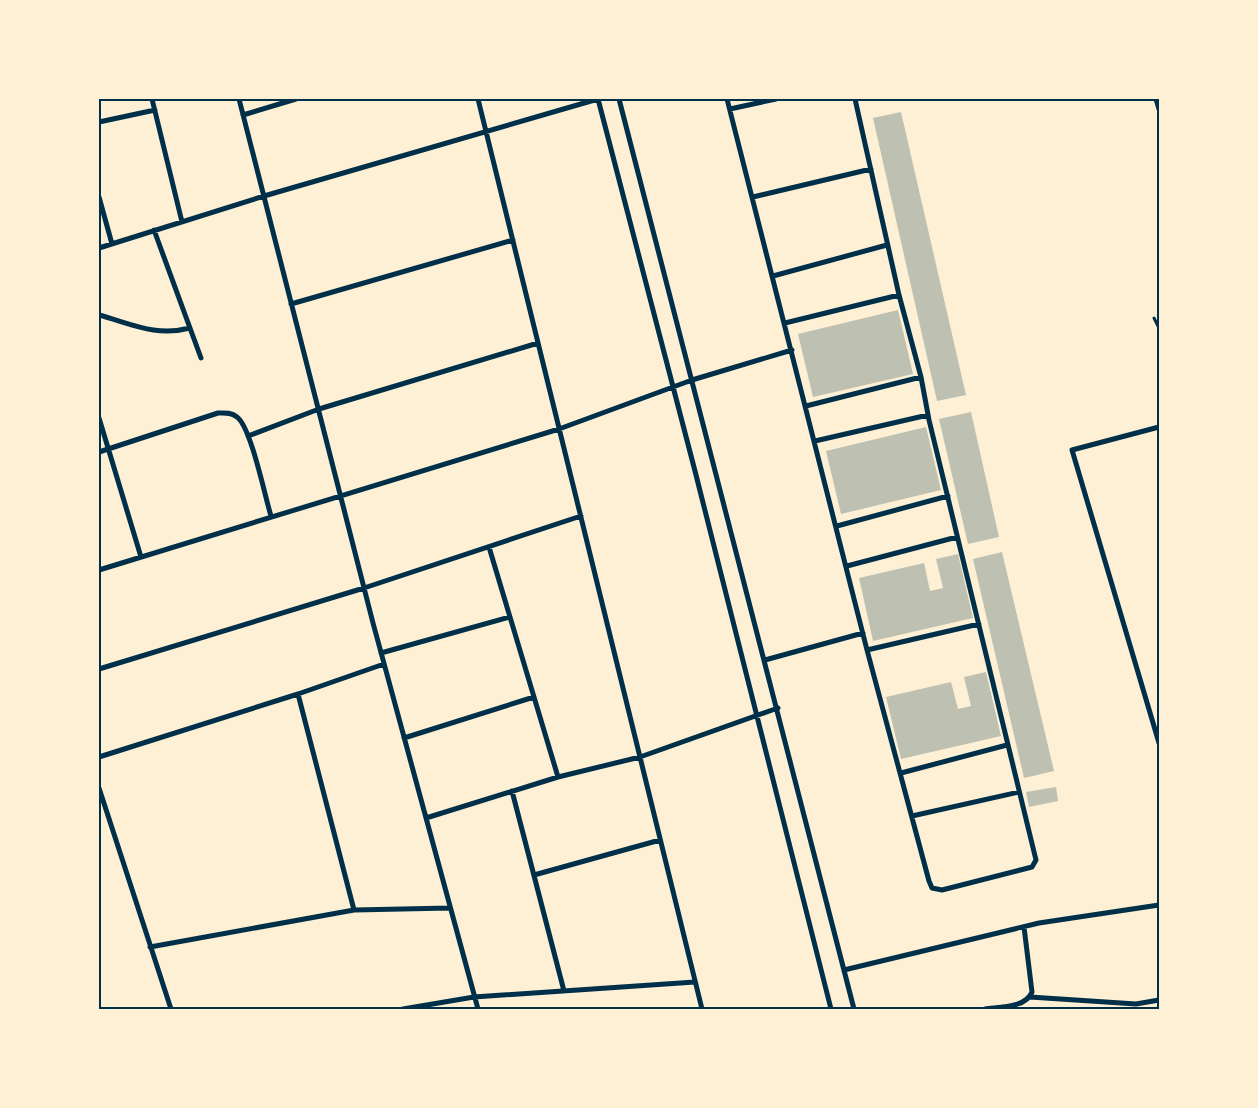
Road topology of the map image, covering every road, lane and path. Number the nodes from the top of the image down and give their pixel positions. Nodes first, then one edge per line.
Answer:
1 (152, 99) edge
2 (239, 99) edge
3 (296, 99) edge
4 (478, 99) edge
5 (598, 99) edge
6 (619, 99) edge
7 (728, 99) edge
8 (776, 99) edge
9 (855, 99) edge
10 (1156, 99) edge
11 (730, 109) junction
12 (1159, 109) edge
13 (155, 110) junction
14 (243, 115) junction
15 (99, 122) edge
16 (486, 131) junction
17 (871, 169) junction
18 (264, 196) junction
19 (99, 197) edge
20 (753, 197) junction
21 (182, 222) junction
22 (154, 230) junction
23 (513, 240) junction
24 (112, 244) junction
25 (887, 244) junction
26 (99, 248) edge
27 (773, 276) junction
28 (899, 296) junction
29 (291, 304) junction
30 (99, 315) edge
31 (1154, 318) dead end
32 (785, 323) junction
33 (190, 328) junction
34 (1159, 328) edge
35 (538, 343) junction
36 (792, 350) junction
37 (201, 358) dead end
38 (921, 377) junction
39 (692, 380) junction
40 (673, 388) junction
41 (806, 406) junction
42 (319, 409) junction
43 (928, 415) junction
44 (99, 418) edge
45 (1159, 427) edge
46 (559, 429) junction
47 (248, 436) junction
48 (814, 441) junction
49 (108, 450) junction
50 (99, 452) edge
51 (340, 494) junction
52 (948, 496) junction
53 (271, 516) junction
54 (581, 516) junction
55 (837, 526) junction
56 (957, 537) junction
57 (489, 546) junction
58 (141, 557) junction
59 (848, 566) junction
60 (99, 570) edge
61 (364, 588) junction
62 (510, 617) junction
63 (979, 624) junction
64 (864, 633) junction
65 (867, 650) junction
66 (381, 653) junction
67 (765, 660) junction
68 (384, 664) junction
69 (99, 669) edge
70 (298, 694) junction
71 (534, 697) junction
72 (778, 708) junction
73 (757, 715) junction
74 (404, 738) junction
75 (1159, 743) edge
76 (1007, 745) junction
77 (99, 757) edge
78 (640, 757) junction
79 (901, 774) junction
80 (558, 777) junction
81 (99, 788) edge
82 (512, 791) junction
83 (1019, 792) junction
84 (912, 816) junction
85 (426, 818) junction
86 (660, 840) junction
87 (534, 875) junction
88 (1159, 905) edge
89 (450, 908) junction
90 (354, 910) junction
91 (1024, 927) junction
92 (150, 947) junction
93 (844, 970) junction
94 (695, 982) junction
95 (564, 991) junction
96 (474, 997) junction
97 (1030, 998) junction
98 (1159, 1000) edge
99 (171, 1009) edge
100 (403, 1009) edge
101 (478, 1009) edge
102 (702, 1009) edge
103 (831, 1009) edge
104 (854, 1009) edge
105 (985, 1009) edge

1 - 13 street
2 - 14 street
3 - 14 street
4 - 16 street
5 - 16 street
5 - 40 street
6 - 39 street
7 - 11 street
8 - 11 street
9 - 17 street
10 - 12 street
11 - 20 street
13 - 15 street
13 - 21 street
14 - 18 street
16 - 18 street
16 - 23 street
17 - 20 street
17 - 25 street
18 - 21 street
18 - 29 street
19 - 24 street
20 - 27 street
21 - 22 street
22 - 24 street
22 - 33 street
23 - 29 street
23 - 35 street
24 - 26 street
25 - 27 street
25 - 28 street
27 - 32 street
28 - 32 street
28 - 38 street
29 - 42 street
30 - 33 street
31 - 34 lane
32 - 36 street
33 - 37 street
35 - 42 street
35 - 46 street
36 - 39 street
36 - 41 street
38 - 41 street
38 - 43 street
39 - 40 street
39 - 67 street
40 - 46 street
40 - 73 street
41 - 48 street
42 - 47 street
42 - 51 street
43 - 48 street
43 - 52 street
44 - 49 street
45 - 75 street
46 - 51 street
46 - 54 street
47 - 49 street
47 - 53 street
48 - 55 street
49 - 50 street
49 - 58 street
51 - 53 street
51 - 61 street
52 - 55 street
52 - 56 street
53 - 58 street
54 - 57 street
54 - 78 street
55 - 59 street
56 - 59 street
56 - 63 street
57 - 61 street
57 - 62 street
58 - 60 street
59 - 64 street
61 - 66 street
61 - 69 street
62 - 66 street
62 - 71 street
63 - 65 street
63 - 76 street
64 - 65 street
64 - 67 street
65 - 79 street
66 - 68 street
67 - 72 street
68 - 70 street
68 - 74 street
70 - 77 street
70 - 90 street
71 - 74 street
71 - 80 street
72 - 73 street
72 - 93 street
73 - 78 street
73 - 103 street
74 - 85 street
76 - 79 street
76 - 83 street
78 - 80 street
78 - 86 street
79 - 84 street
80 - 82 street
81 - 92 street
82 - 85 street
82 - 87 street
83 - 84 street
83 - 84 street
85 - 89 street
86 - 87 street
86 - 94 street
87 - 95 street
88 - 91 street
89 - 90 street
89 - 96 street
90 - 92 street
91 - 93 street
91 - 97 street
92 - 99 street
93 - 104 street
94 - 95 street
94 - 102 street
95 - 96 street
96 - 100 street
96 - 101 street
97 - 98 street
97 - 105 street

